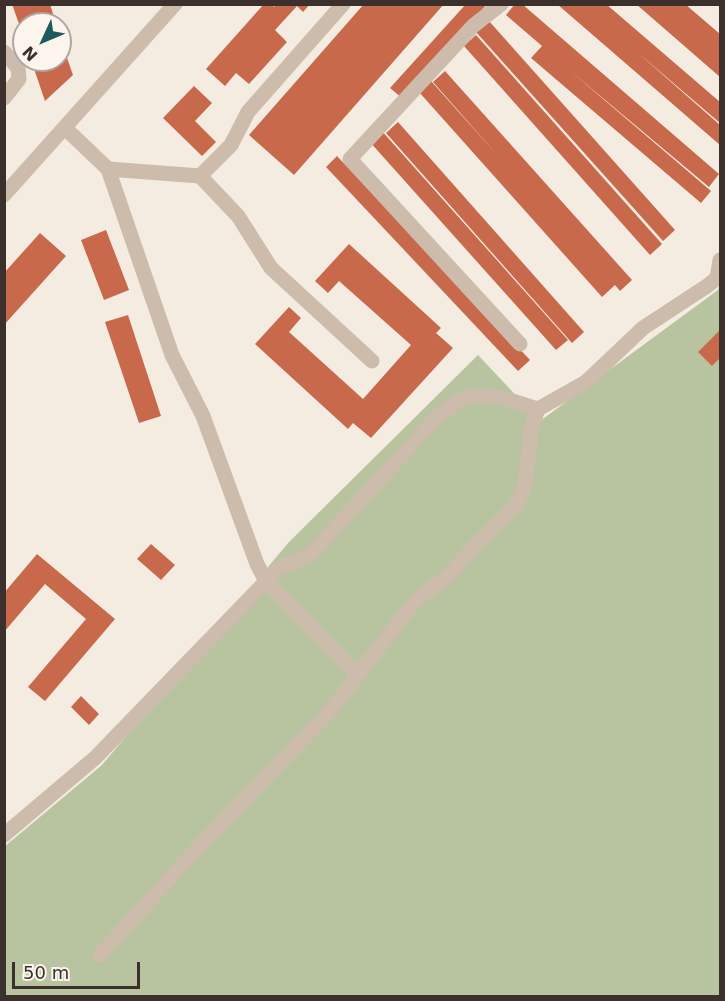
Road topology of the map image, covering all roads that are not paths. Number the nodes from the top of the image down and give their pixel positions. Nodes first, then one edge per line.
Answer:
1 (175, 4) edge
2 (343, 4) edge
3 (501, 4) edge
4 (4, 52) edge
5 (4, 98) edge
6 (65, 128) junction
7 (108, 169) junction
8 (200, 176) junction
9 (4, 195) edge
10 (720, 260) edge
11 (520, 344) dead end
12 (372, 361) dead end
13 (538, 409) junction
14 (266, 581) junction
15 (358, 675) junction
16 (4, 835) edge
17 (100, 955) dead end

1 - 6 street
2 - 8 street
3 - 11 street
4 - 5 street
6 - 7 street
6 - 9 street
7 - 8 street
7 - 14 street
8 - 12 street
10 - 13 street
13 - 14 street
13 - 15 street
14 - 15 street
14 - 16 street
15 - 17 street

